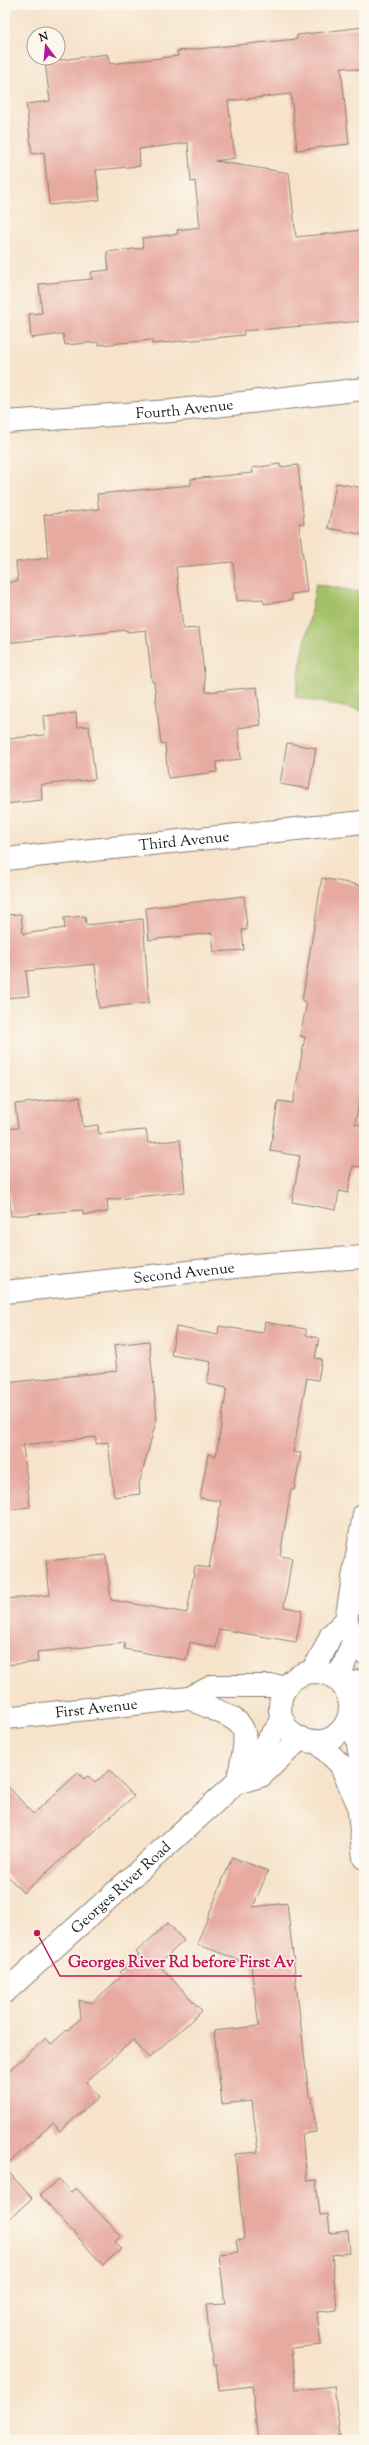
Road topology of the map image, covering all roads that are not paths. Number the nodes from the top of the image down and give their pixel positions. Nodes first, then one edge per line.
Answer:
1 (364, 389) edge
2 (5, 422) edge
3 (364, 822) edge
4 (5, 859) edge
5 (364, 1257) edge
6 (5, 1292) edge
7 (364, 1514) edge
8 (355, 1637) edge
9 (311, 1672) junction
10 (364, 1680) edge
11 (339, 1682) junction
12 (287, 1686) junction
13 (189, 1698) junction
14 (353, 1717) edge
15 (5, 1718) edge
16 (283, 1720) junction
17 (308, 1740) junction
18 (236, 1783) junction
19 (358, 1804) junction
20 (364, 1858) edge
21 (5, 1992) edge

1 - 2 street, Fourth Avenue
3 - 4 street, Third Avenue
5 - 6 street, Second Avenue
7 - 8 street
8 - 9 street
8 - 11 street
9 - 11 street
9 - 12 street
10 - 11 street
11 - 14 street
12 - 13 street, First Avenue
12 - 16 street
13 - 15 street, First Avenue
13 - 18 street, First Avenue
14 - 17 street
14 - 19 street
16 - 17 street
16 - 18 street, Georges River Road
17 - 18 street, Georges River Road
17 - 19 street
18 - 21 street, Georges River Road
19 - 20 street

